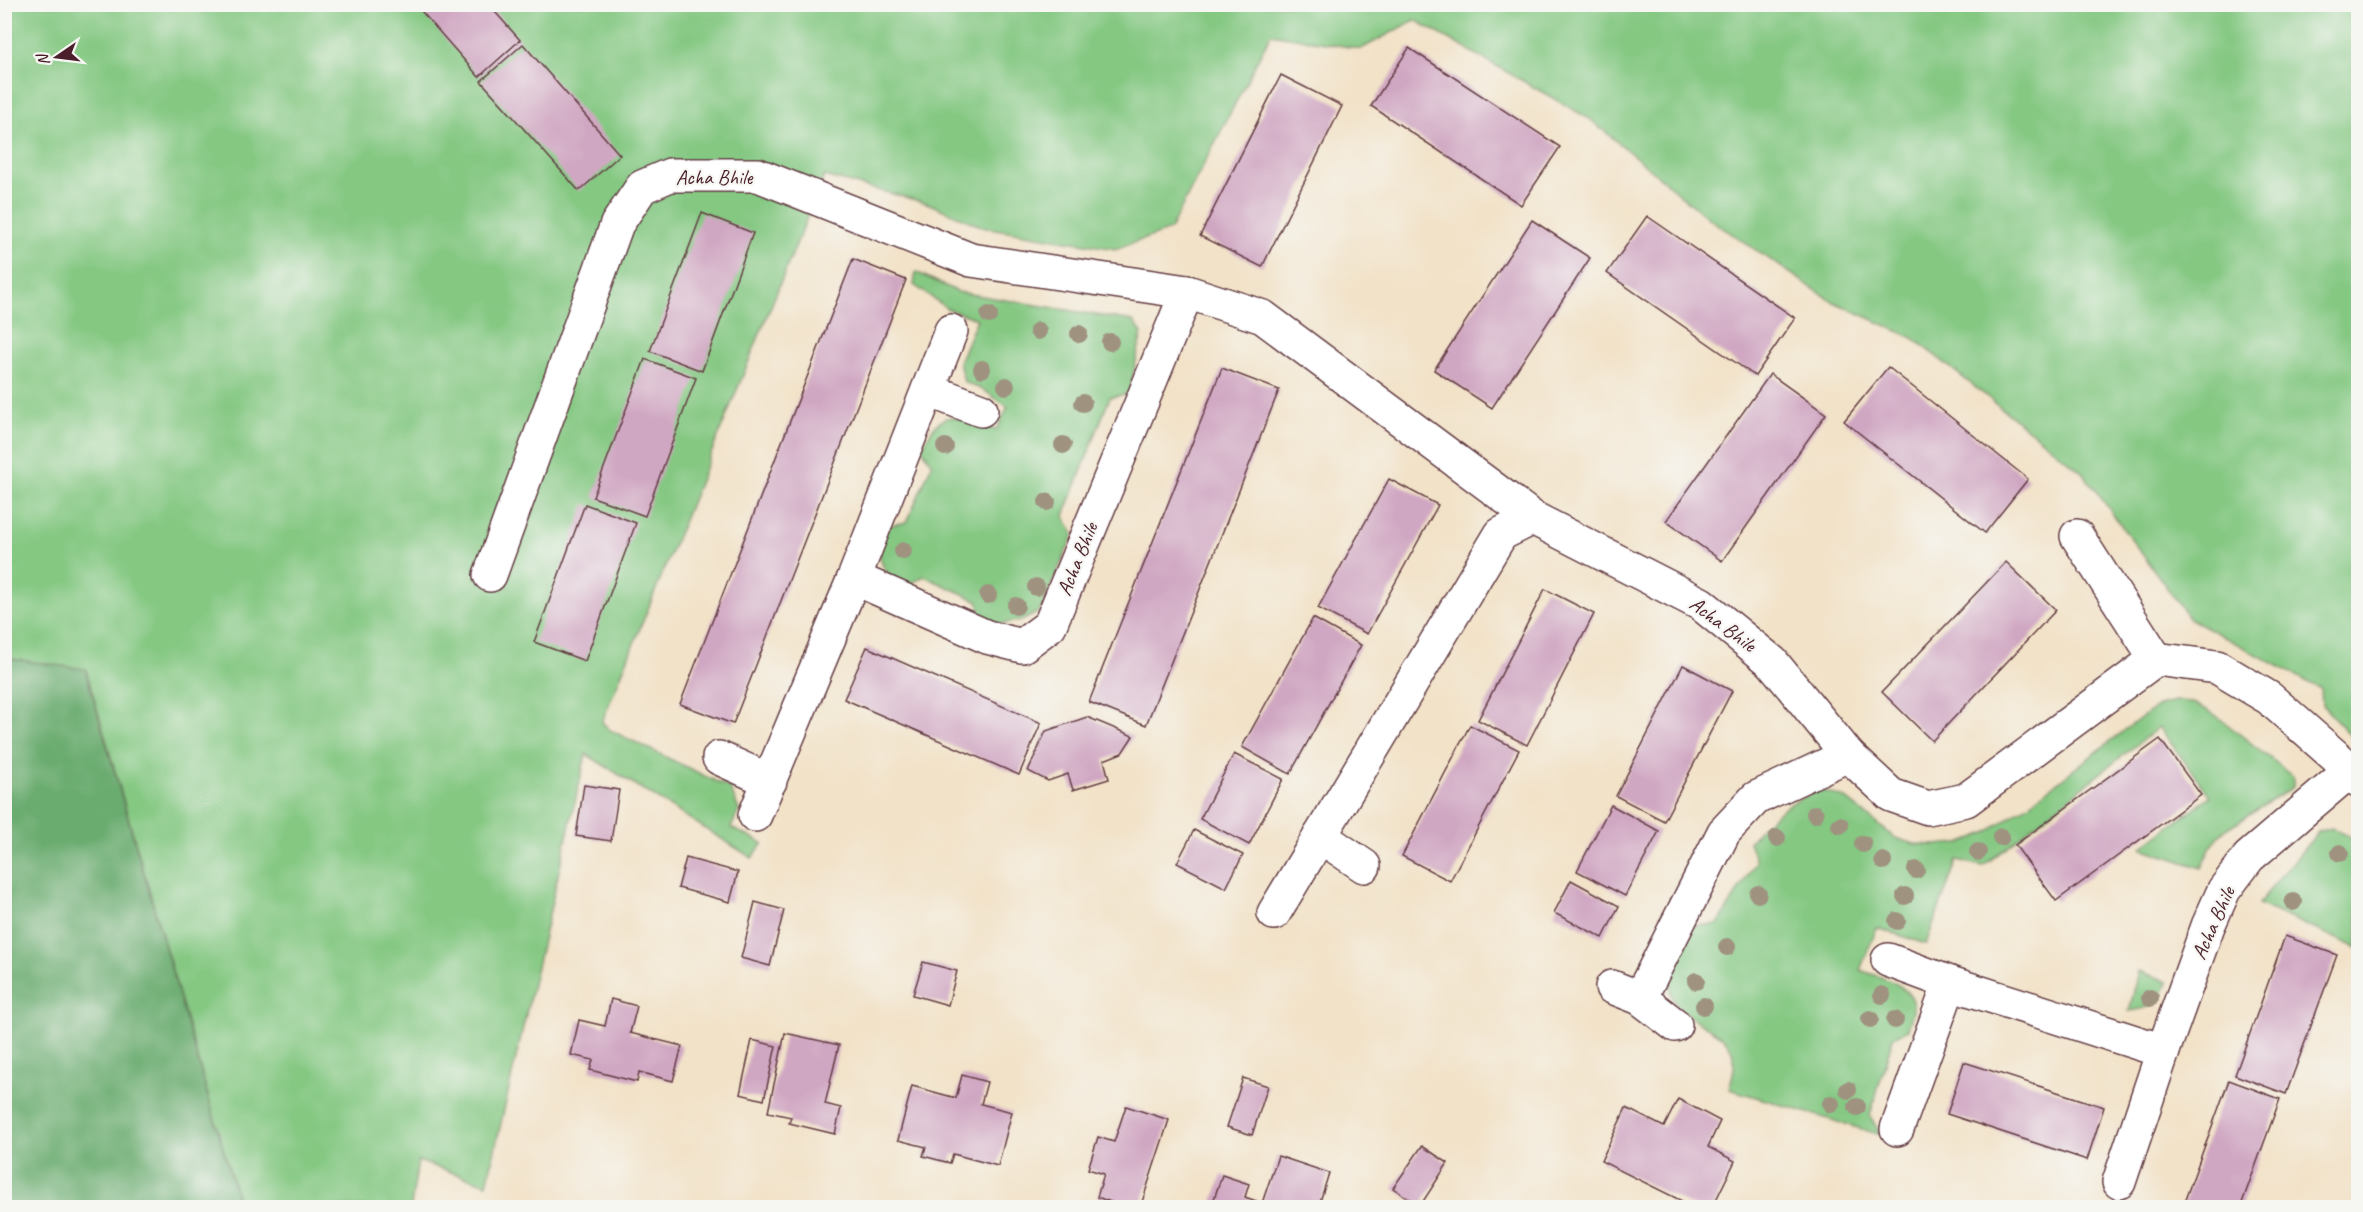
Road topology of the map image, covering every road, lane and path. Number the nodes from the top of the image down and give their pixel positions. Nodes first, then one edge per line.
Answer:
1 (1187, 292) junction
2 (951, 330) dead end
3 (928, 390) junction
4 (981, 410) dead end
5 (1533, 518) junction
6 (2078, 536) dead end
7 (490, 575) dead end
8 (854, 578) junction
9 (2156, 659) junction
10 (1848, 755) junction
11 (719, 758) dead end
12 (2355, 775) edge
13 (770, 781) junction
14 (755, 815) dead end
15 (1320, 836) junction
16 (1364, 866) dead end
17 (1274, 913) dead end
18 (1888, 960) dead end
19 (1950, 983) junction
20 (1675, 1024) dead end
21 (2163, 1051) junction
22 (1897, 1129) dead end
23 (2119, 1182) dead end

1 - 5 street, Acha Bhile
1 - 7 street, Acha Bhile
1 - 8 street, Acha Bhile
2 - 3 street
3 - 4 street
3 - 8 street
5 - 10 street, Acha Bhile
5 - 15 street
6 - 9 street
8 - 13 street
9 - 10 street, Acha Bhile
9 - 12 street, Acha Bhile
10 - 20 street
11 - 13 street
12 - 21 street, Acha Bhile
13 - 14 street
15 - 16 street
15 - 17 street
18 - 19 street
19 - 21 street
19 - 22 street
21 - 23 street, Acha Bhile

